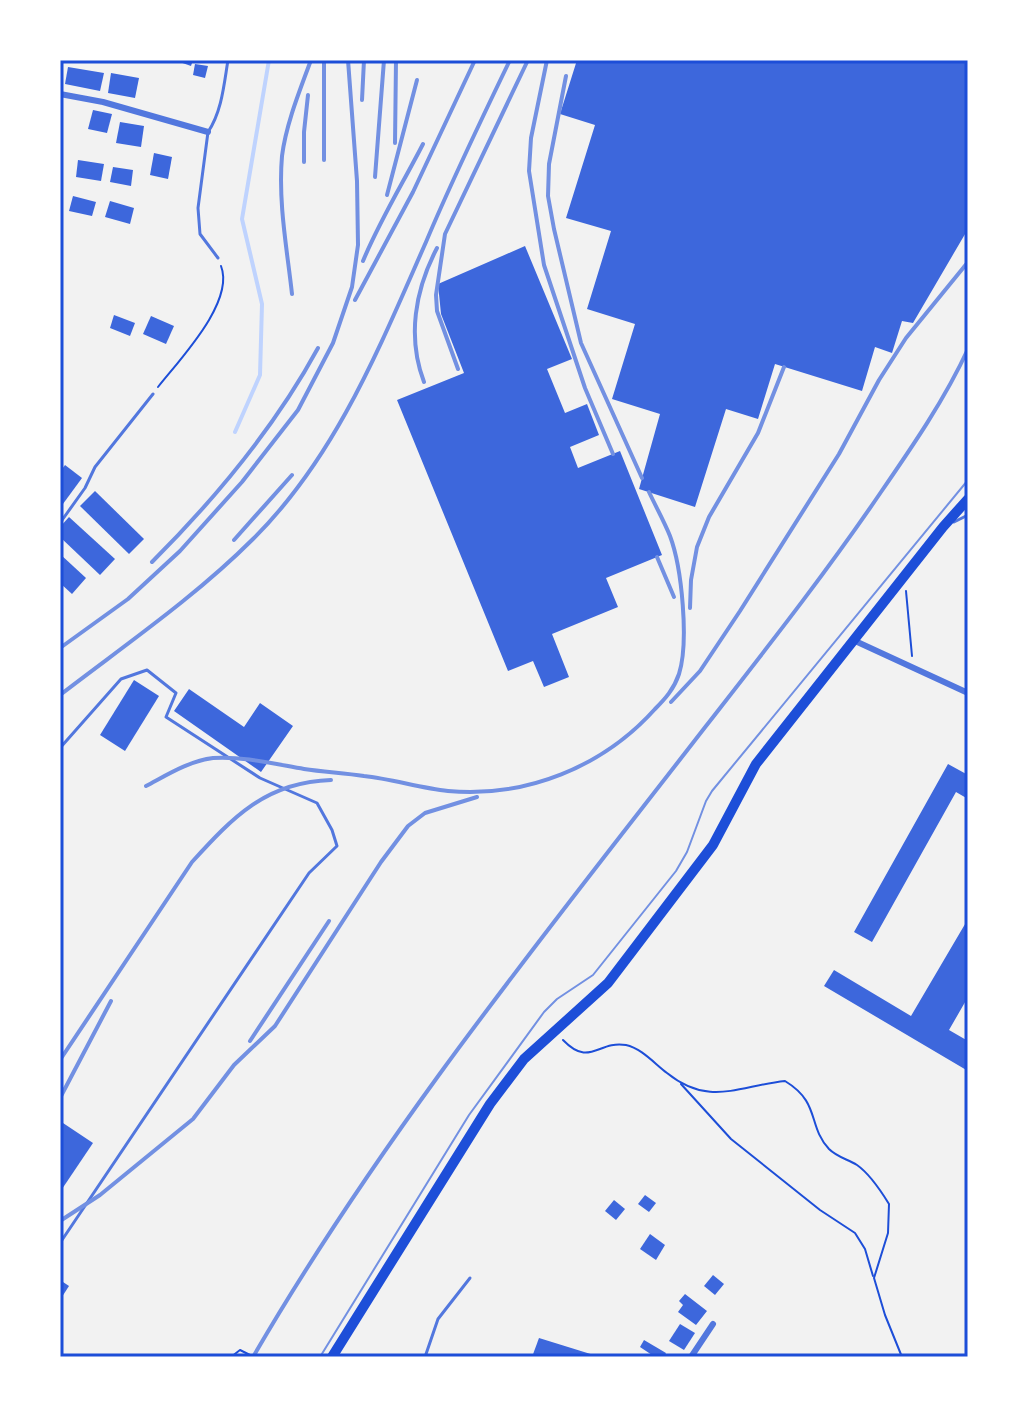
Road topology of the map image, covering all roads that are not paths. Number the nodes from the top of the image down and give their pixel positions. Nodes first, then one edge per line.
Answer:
1 (228, 60) edge
2 (60, 94) edge
3 (208, 132) junction
4 (218, 258) road end
5 (153, 394) road end
6 (968, 499) edge
7 (968, 515) edge
8 (60, 523) edge
9 (943, 527) junction
10 (853, 640) junction
11 (968, 693) edge
12 (60, 748) edge
13 (60, 1243) edge
14 (470, 1278) dead end
15 (713, 1324) dead end
16 (332, 1357) edge
17 (425, 1357) edge
18 (691, 1357) edge

1 - 3 lane
2 - 3 street
3 - 4 lane
5 - 8 lane
6 - 9 highway
7 - 9 lane
9 - 10 highway
10 - 11 street
10 - 16 highway
12 - 13 lane
14 - 17 lane
15 - 18 street

